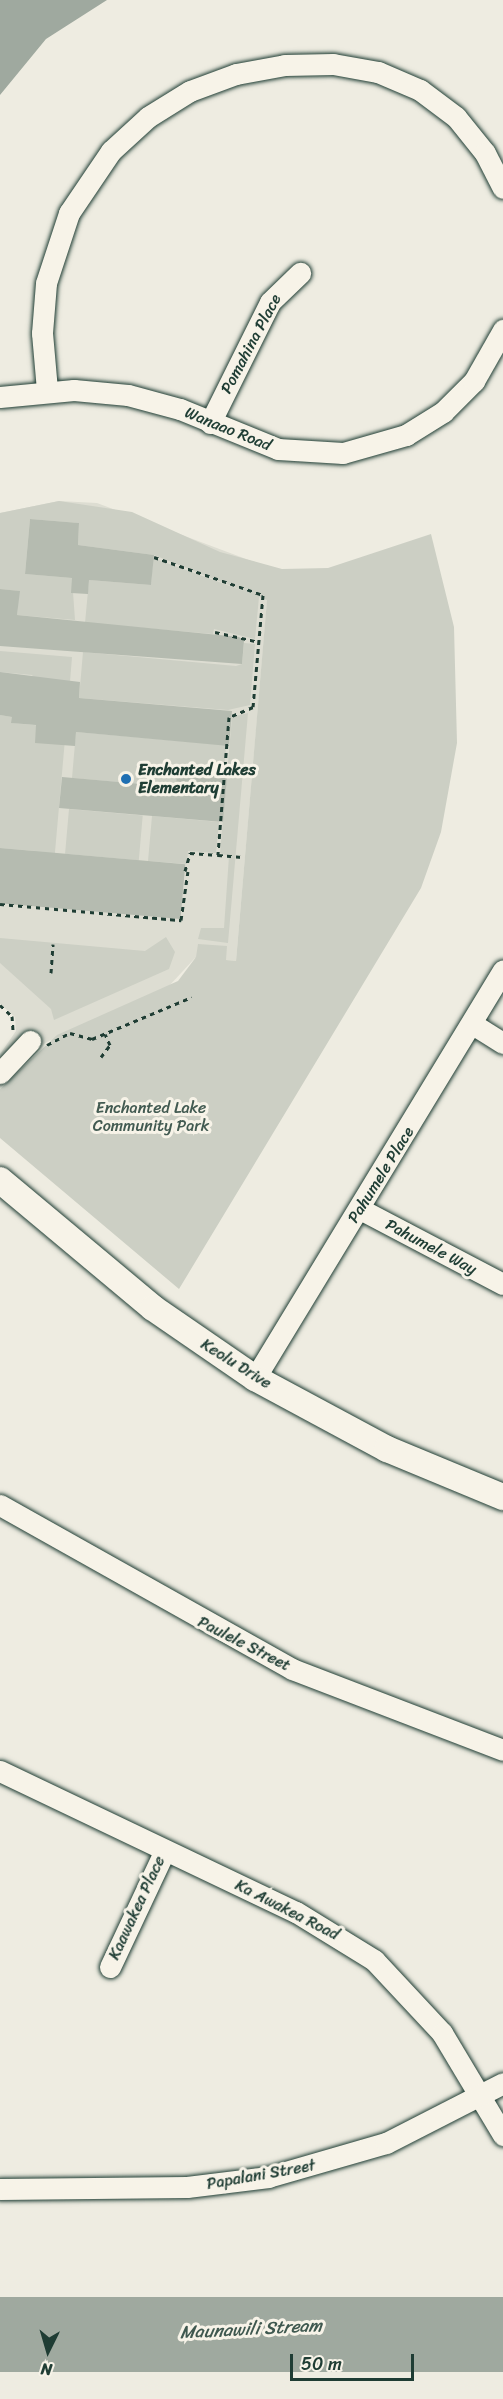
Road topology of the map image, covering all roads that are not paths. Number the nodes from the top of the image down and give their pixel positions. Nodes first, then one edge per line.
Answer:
1 (503, 188) edge
2 (300, 273) dead end
3 (503, 330) edge
4 (47, 390) junction
5 (0, 397) edge
6 (210, 423) junction
7 (503, 970) edge
8 (474, 1025) junction
9 (503, 1042) edge
10 (27, 1044) road end
11 (0, 1073) edge
12 (0, 1180) edge
13 (360, 1209) junction
14 (503, 1284) edge
15 (255, 1378) junction
16 (503, 1497) edge
17 (0, 1505) edge
18 (503, 1750) edge
19 (0, 1772) edge
20 (165, 1850) junction
21 (110, 1967) dead end
22 (503, 2083) edge
23 (480, 2097) junction
24 (503, 2135) edge
25 (0, 2189) edge

1 - 4 street
2 - 6 street, Pomahina Place
3 - 6 street, Wanaao Road
4 - 5 street, Wanaao Road
4 - 6 street, Wanaao Road
7 - 8 street, Pahumele Place
8 - 9 street
8 - 13 street, Pahumele Place
10 - 11 street
12 - 15 main road, Keolu Drive
13 - 14 street, Pahumele Way
13 - 15 street, Pahumele Place
15 - 16 main road, Keolu Drive
17 - 18 street, Paulele Street
19 - 20 street, Ka Awakea Road
20 - 21 street, Kaawakea Place
20 - 23 street, Ka Awakea Road
22 - 23 street, Papalani Street
23 - 24 street, Ka Awakea Road
23 - 25 street, Papalani Street

